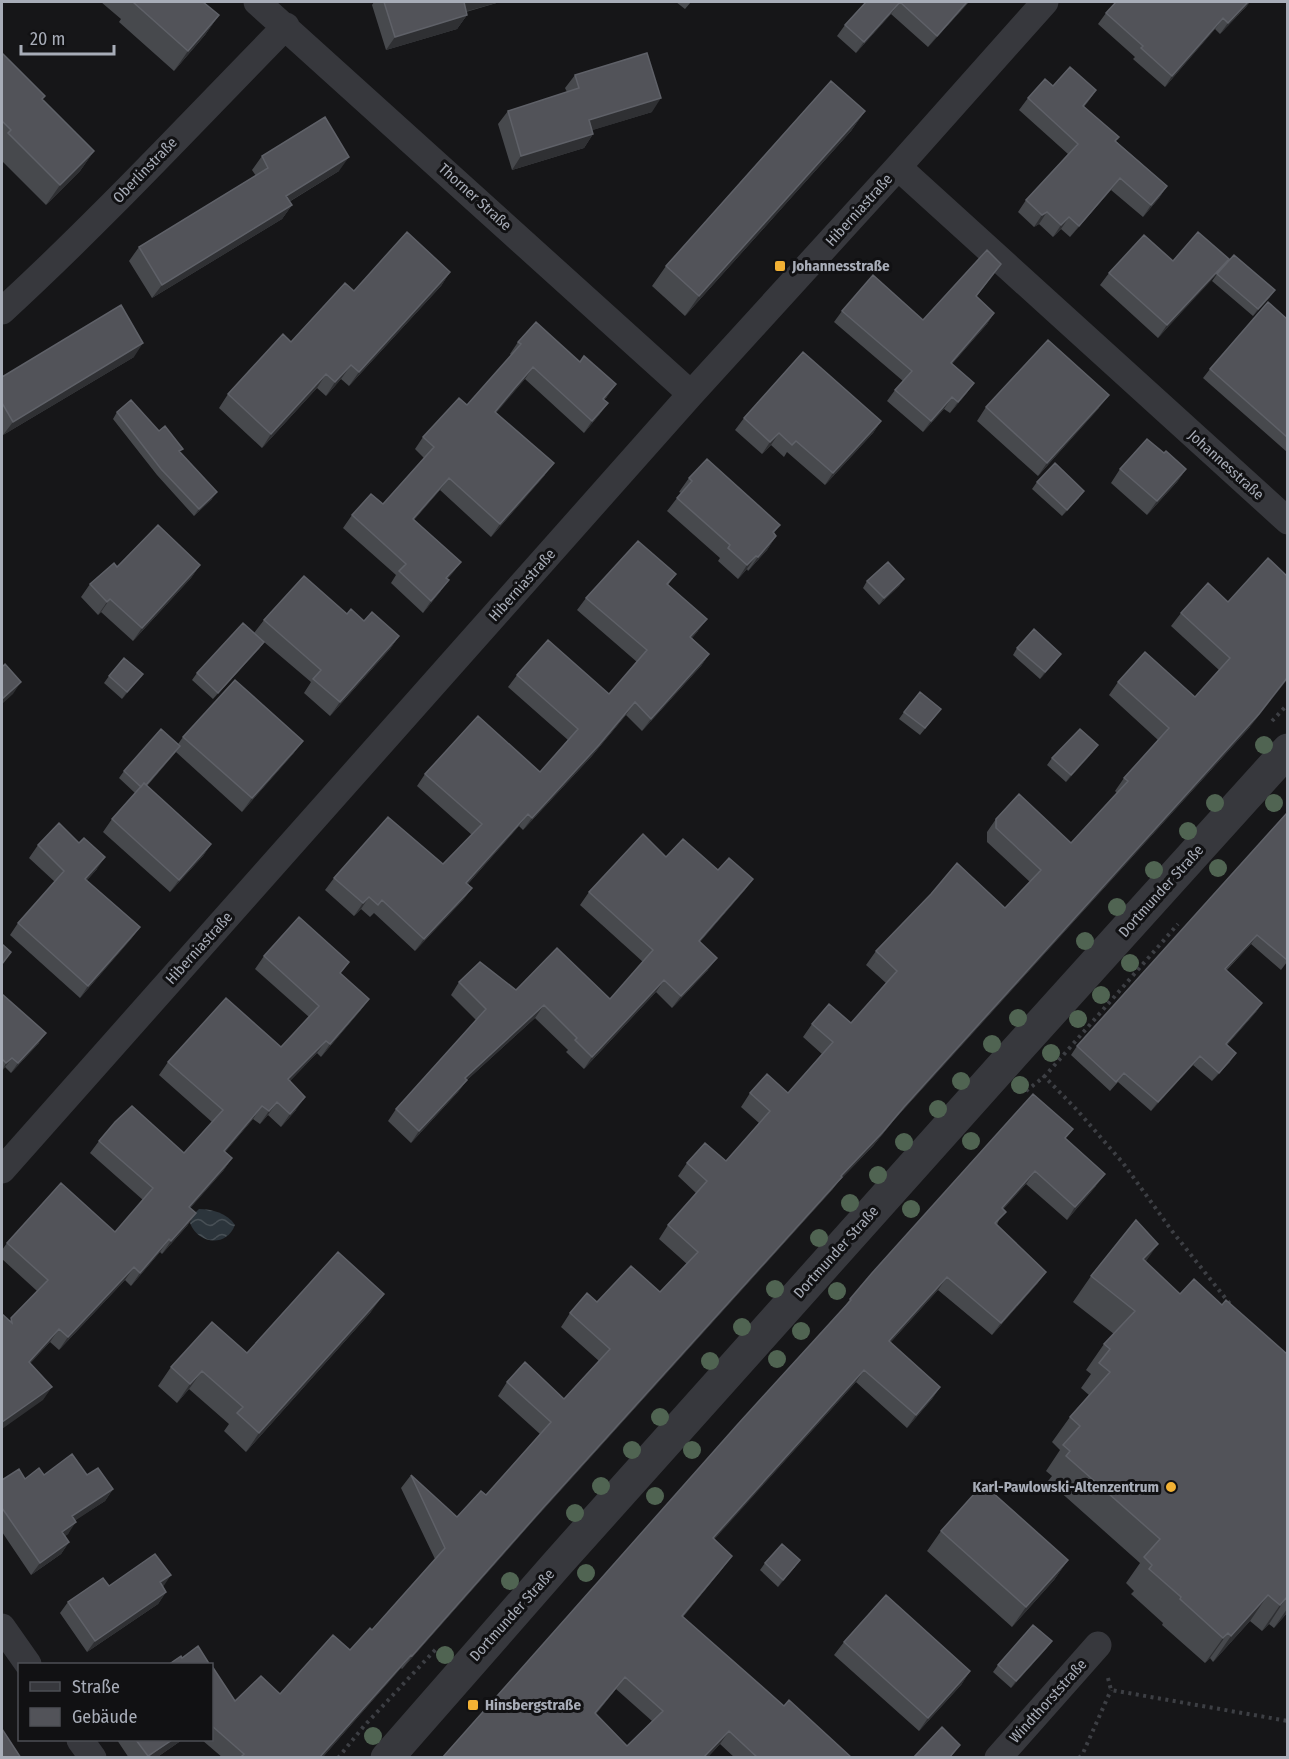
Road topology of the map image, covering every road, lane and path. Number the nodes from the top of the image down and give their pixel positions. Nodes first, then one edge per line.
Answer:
1 (257, 2) edge
2 (1045, 2) edge
3 (286, 26) junction
4 (898, 167) junction
5 (2, 311) edge
6 (691, 394) junction
7 (1287, 521) edge
8 (1287, 750) edge
9 (1016, 1051) junction
10 (2, 1170) edge
11 (1234, 1308) edge
12 (2, 1627) edge
13 (1098, 1645) joint
14 (27, 1663) edge
15 (1111, 1690) junction
16 (1287, 1722) edge
17 (81, 1741) edge
18 (93, 1758) edge
19 (387, 1758) edge
20 (998, 1758) edge
21 (1079, 1758) edge

1 - 3 street, Thorner Straße
2 - 4 street, Hiberniastraße
3 - 5 street, Oberlinstraße
3 - 6 street, Thorner Straße
4 - 6 street, Hiberniastraße
4 - 7 street, Johannesstraße
6 - 10 street, Hiberniastraße
8 - 9 street, Dortmunder Straße
9 - 11 path
9 - 19 street, Dortmunder Straße
12 - 14 street
13 - 15 path
13 - 20 street, Windthorststraße
15 - 16 path
15 - 21 path
17 - 18 street

